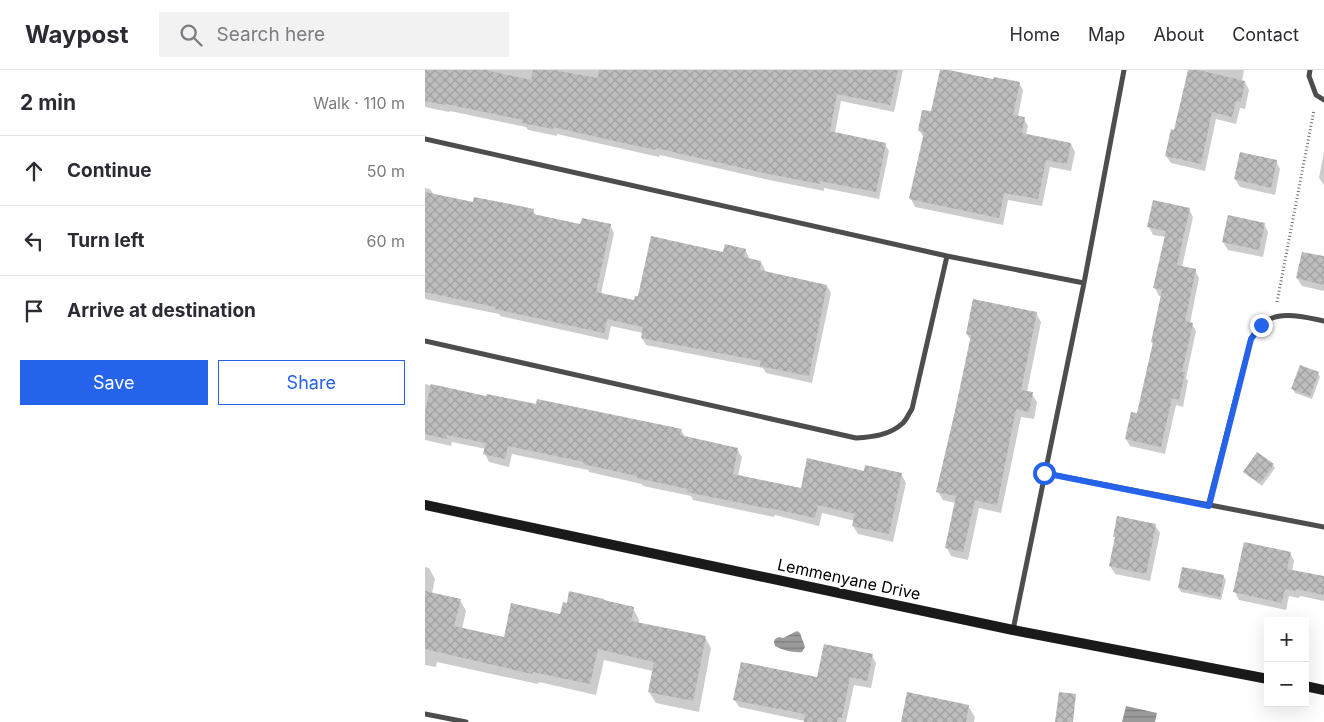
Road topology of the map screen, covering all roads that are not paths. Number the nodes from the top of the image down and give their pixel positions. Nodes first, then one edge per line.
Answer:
1 (1124, 70) edge
2 (1310, 70) edge
3 (1324, 100) edge
4 (425, 139) edge
5 (947, 256) junction
6 (1084, 283) junction
7 (1324, 321) edge
8 (425, 341) edge
9 (1044, 473) junction
10 (425, 505) edge
11 (1209, 506) junction
12 (1324, 527) edge
13 (1013, 630) junction
14 (1264, 678) edge
15 (1309, 687) edge
16 (1324, 690) edge
17 (425, 714) edge
18 (466, 722) edge

1 - 6 street
2 - 3 street
4 - 5 street
5 - 6 street
5 - 8 street
6 - 9 street
7 - 11 street
9 - 11 street
9 - 13 street
10 - 13 street, Lemmenyane Drive
11 - 12 street
13 - 14 street, Lemmenyane Drive
15 - 16 street
17 - 18 street

